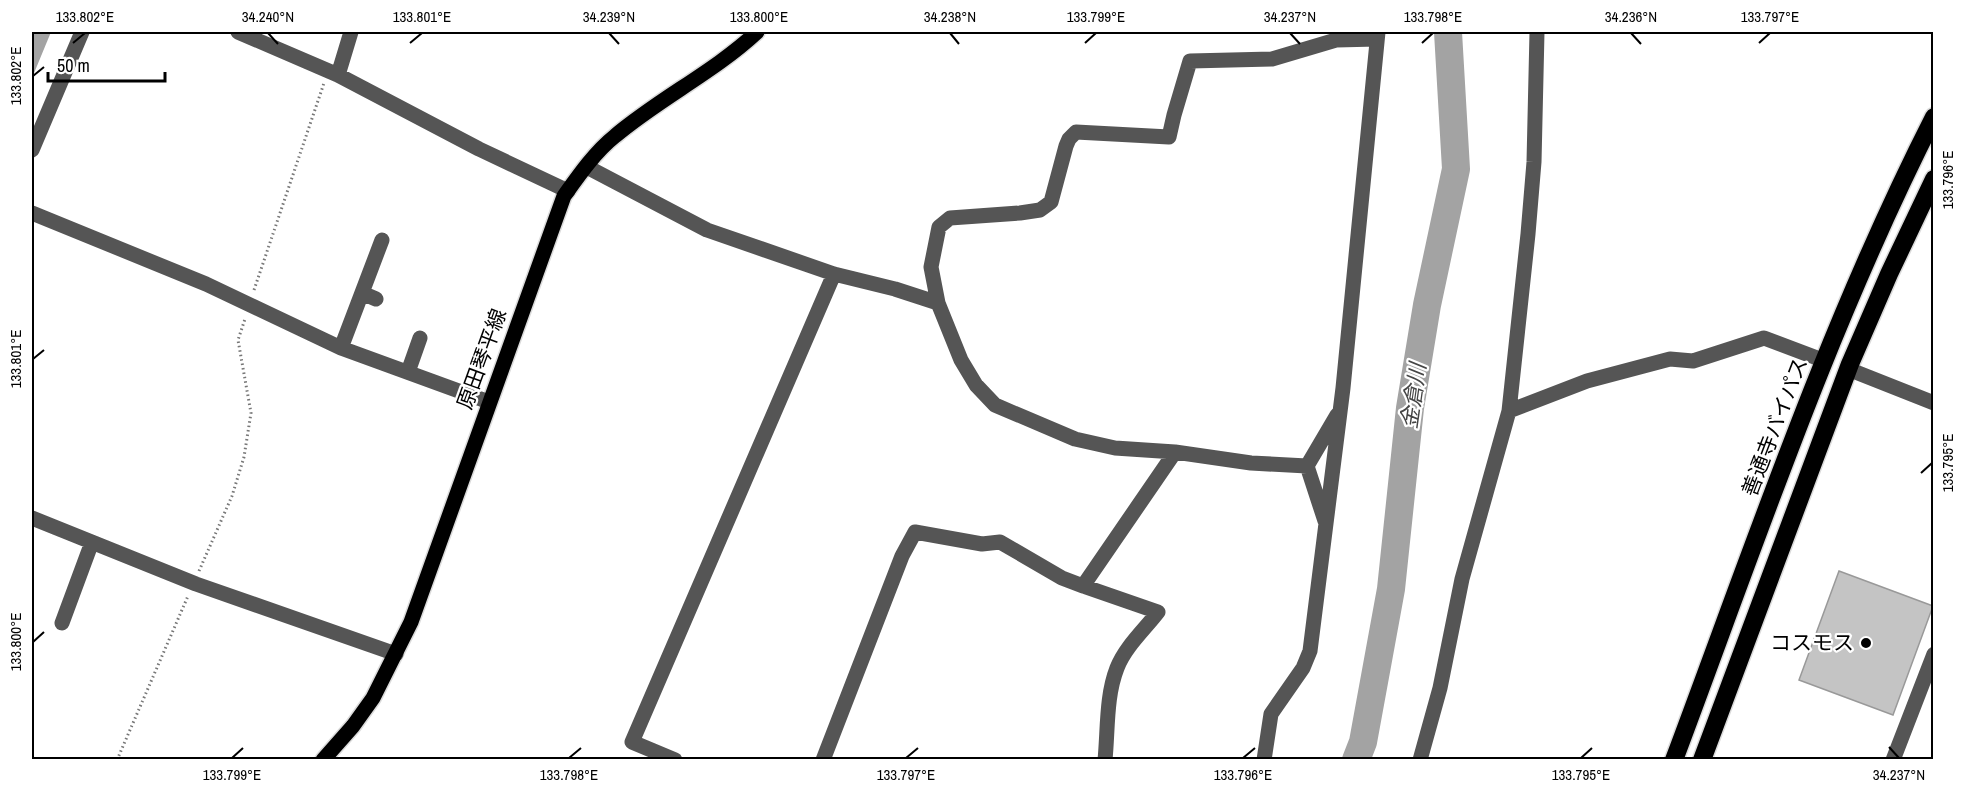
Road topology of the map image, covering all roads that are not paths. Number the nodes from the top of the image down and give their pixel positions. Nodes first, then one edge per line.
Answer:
1 (82, 32) edge
2 (238, 32) edge
3 (351, 32) edge
4 (757, 32) edge
5 (1537, 32) edge
6 (1377, 35) edge
7 (334, 73) junction
8 (1934, 117) edge
9 (32, 150) edge
10 (586, 167) junction
11 (1934, 179) edge
12 (568, 190) junction
13 (32, 213) edge
14 (382, 240) dead end
15 (834, 274) junction
16 (938, 303) junction
17 (420, 338) dead end
18 (341, 348) junction
19 (1825, 361) junction
20 (1848, 369) junction
21 (408, 372) junction
22 (489, 402) junction
23 (1934, 403) edge
24 (1340, 410) junction
25 (1509, 411) junction
26 (1175, 452) junction
27 (1307, 466) junction
28 (32, 518) edge
29 (1326, 524) junction
30 (92, 542) junction
31 (1083, 586) junction
32 (62, 623) dead end
33 (396, 654) junction
34 (1934, 654) edge
35 (649, 755) edge
36 (323, 759) edge
37 (675, 759) edge
38 (823, 759) edge
39 (1105, 759) edge
40 (1264, 759) edge
41 (1420, 759) edge
42 (1674, 759) edge
43 (1702, 759) edge
44 (1893, 759) edge

1 - 9 street
2 - 7 street
3 - 7 street
4 - 10 main road, 原田琴平線
5 - 25 street
6 - 16 street
6 - 24 street
7 - 12 street
8 - 19 highway, 善通寺バイパス
10 - 12 main road, 原田琴平線
10 - 15 street
11 - 20 highway
12 - 22 main road, 原田琴平線
13 - 18 street
14 - 18 street
15 - 16 street
15 - 35 street
16 - 26 street
17 - 21 street
18 - 21 street
19 - 25 street
19 - 42 highway, 善通寺バイパス
20 - 23 street
20 - 43 highway
21 - 22 street
22 - 33 main road, 原田琴平線
24 - 27 street
24 - 29 street
25 - 41 street
26 - 27 street
26 - 31 street
27 - 29 street
28 - 30 street
29 - 40 street
30 - 32 street
30 - 33 street
31 - 38 street
31 - 39 street
33 - 36 main road, 原田琴平線
34 - 44 street
35 - 37 street

